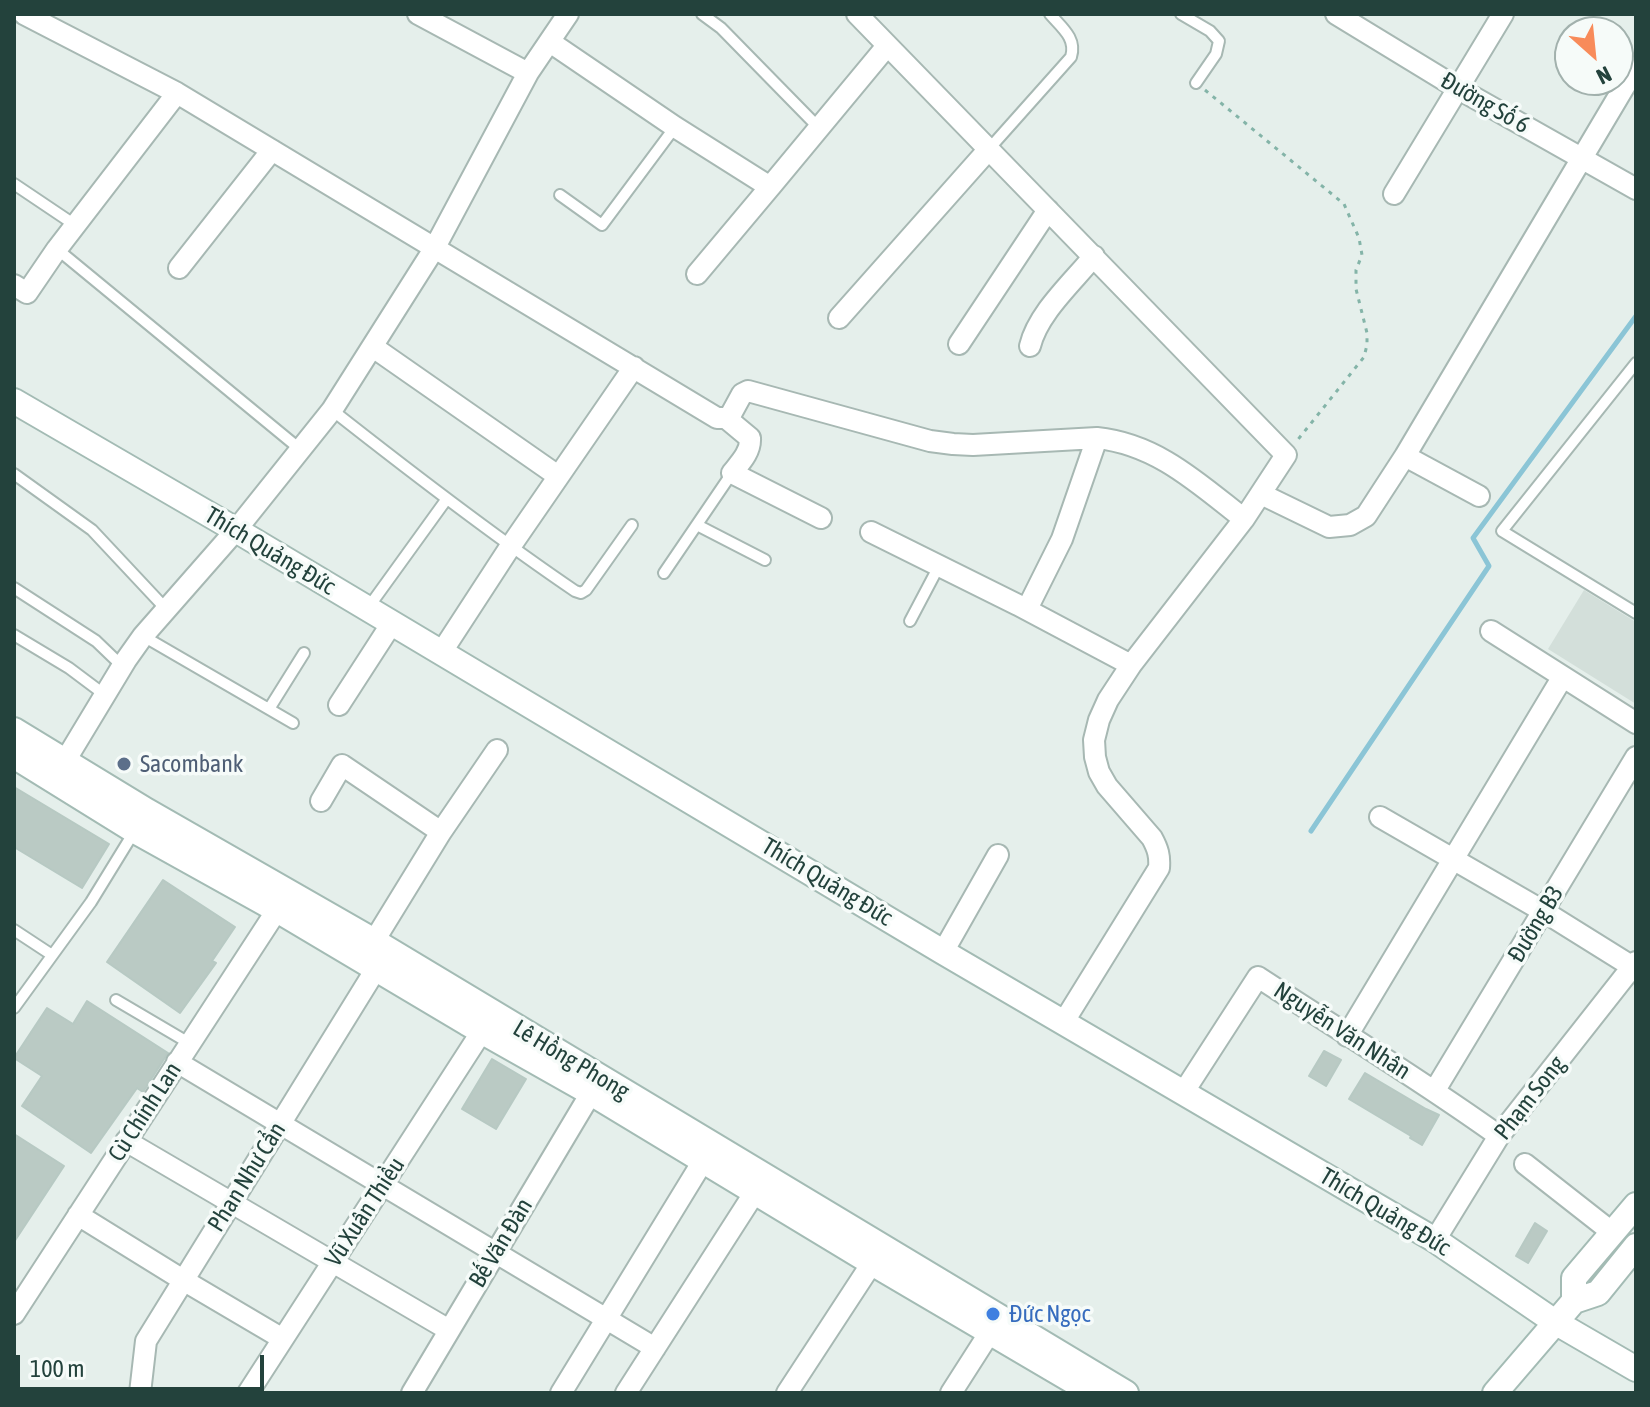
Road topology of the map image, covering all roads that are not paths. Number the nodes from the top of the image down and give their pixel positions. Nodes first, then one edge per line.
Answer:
1 (24, 14) edge
2 (418, 14) edge
3 (568, 14) edge
4 (702, 14) edge
5 (857, 14) edge
6 (1050, 14) edge
7 (1181, 14) edge
8 (1336, 14) edge
9 (1503, 14) edge
10 (550, 42) junction
11 (887, 46) junction
12 (1636, 67) edge
13 (528, 73) junction
14 (1196, 83) road end
15 (1459, 89) junction
16 (177, 93) junction
17 (675, 127) junction
18 (819, 128) junction
19 (989, 149) junction
20 (272, 150) junction
21 (1582, 160) junction
22 (14, 184) edge
23 (770, 187) junction
24 (1636, 189) edge
25 (1394, 194) dead end
26 (560, 195) dead end
27 (1048, 210) junction
28 (75, 225) junction
29 (57, 249) junction
30 (434, 249) junction
31 (1094, 256) junction
32 (179, 268) dead end
33 (697, 274) dead end
34 (14, 285) edge
35 (839, 318) dead end
36 (959, 344) dead end
37 (1030, 346) dead end
38 (373, 347) junction
39 (1636, 363) edge
40 (634, 367) junction
41 (14, 401) edge
42 (332, 410) junction
43 (726, 418) junction
44 (1097, 438) junction
45 (301, 450) junction
46 (1405, 456) junction
47 (732, 473) junction
48 (14, 474) edge
49 (558, 476) junction
50 (1261, 494) junction
51 (1479, 496) dead end
52 (446, 500) junction
53 (821, 518) dead end
54 (1244, 519) junction
55 (632, 525) dead end
56 (697, 525) junction
57 (236, 530) junction
58 (871, 532) dead end
59 (510, 547) junction
60 (765, 560) dead end
61 (939, 566) junction
62 (664, 573) dead end
63 (14, 588) edge
64 (368, 608) junction
65 (166, 609) junction
66 (1027, 609) junction
67 (1636, 613) edge
68 (910, 621) dead end
69 (392, 623) junction
70 (1491, 631) dead end
71 (14, 635) edge
72 (143, 636) junction
73 (304, 653) dead end
74 (441, 653) junction
75 (1131, 665) junction
76 (122, 666) junction
77 (1562, 678) junction
78 (105, 695) junction
79 (339, 705) dead end
80 (269, 709) junction
81 (293, 723) dead end
82 (1636, 723) edge
83 (14, 730) edge
84 (497, 750) dead end
85 (14, 756) edge
86 (1636, 757) edge
87 (65, 761) junction
88 (321, 801) dead end
89 (1380, 817) dead end
90 (141, 821) junction
91 (441, 832) junction
92 (998, 855) dead end
93 (1453, 859) junction
94 (277, 910) junction
95 (1543, 911) junction
96 (14, 930) edge
97 (374, 941) junction
98 (943, 952) junction
99 (52, 955) junction
100 (1635, 966) edge
101 (376, 969) junction
102 (116, 1000) dead end
103 (14, 1008) edge
104 (1063, 1023) junction
105 (482, 1031) junction
106 (1347, 1036) junction
107 (189, 1043) junction
108 (177, 1062) junction
109 (595, 1085) junction
110 (1435, 1090) junction
111 (1183, 1093) junction
112 (280, 1124) junction
113 (1499, 1136) junction
114 (126, 1141) junction
115 (703, 1161) junction
116 (1525, 1164) dead end
117 (383, 1185) junction
118 (755, 1192) junction
119 (231, 1202) junction
120 (1636, 1205) edge
121 (78, 1215) junction
122 (1613, 1233) junction
123 (1435, 1240) junction
124 (1636, 1246) edge
125 (496, 1252) junction
126 (333, 1262) junction
127 (872, 1263) junction
128 (183, 1280) junction
129 (1574, 1301) junction
130 (14, 1314) edge
131 (607, 1319) junction
132 (1555, 1322) junction
133 (449, 1330) junction
134 (990, 1332) junction
135 (283, 1339) junction
136 (655, 1348) junction
137 (1636, 1369) edge
138 (140, 1393) edge
139 (248, 1393) edge
140 (412, 1393) edge
141 (561, 1393) edge
142 (626, 1393) edge
143 (787, 1393) edge
144 (951, 1393) edge
145 (1093, 1393) edge
146 (1126, 1393) edge
147 (1495, 1393) edge

1 - 16 street
2 - 13 street
3 - 10 street
4 - 18 lane
5 - 11 street
6 - 19 lane
7 - 14 lane
8 - 15 street, Đường Số 6
9 - 15 street
10 - 13 street
10 - 17 street
11 - 18 street
11 - 19 street
12 - 21 street
13 - 30 street
15 - 21 street, Đường Số 6
15 - 25 street
16 - 20 street
16 - 28 street
17 - 23 street
17 - 26 lane
18 - 23 street
19 - 27 street
19 - 35 street
20 - 30 street
20 - 32 street
21 - 24 street, Đường Số 6
21 - 46 street
22 - 28 lane
23 - 33 street
27 - 31 street
27 - 36 street
28 - 29 street
29 - 34 street
29 - 45 lane
30 - 38 street
30 - 40 street
31 - 37 street
31 - 50 street
38 - 42 street
38 - 49 street
39 - 67 lane
40 - 43 street
40 - 49 street
41 - 57 main road, Thích Quảng Đức
42 - 45 street
42 - 52 lane
43 - 44 street
43 - 47 street
44 - 54 street
44 - 66 street
45 - 57 street
46 - 50 street
46 - 51 street
47 - 53 street
47 - 56 lane
48 - 65 lane
49 - 59 street
50 - 54 street
52 - 59 lane
52 - 64 lane
54 - 75 street
55 - 59 lane
56 - 60 lane
56 - 62 lane
57 - 64 main road, Thích Quảng Đức
57 - 65 street
58 - 61 street
59 - 74 street
61 - 66 street
61 - 68 lane
63 - 76 lane
64 - 69 main road, Thích Quảng Đức
65 - 72 street
66 - 75 street
69 - 74 main road, Thích Quảng Đức
69 - 79 street
70 - 77 street
71 - 78 lane
72 - 76 street
72 - 80 lane
73 - 80 lane
74 - 98 main road, Thích Quảng Đức
75 - 104 street
76 - 78 street
77 - 82 street
77 - 93 street
78 - 87 street
80 - 81 lane
83 - 87 main road, Lê Hồng Phong
84 - 91 street
85 - 90 main road, Lê Hồng Phong
86 - 95 street, Đường B3
87 - 90 main road, Lê Hồng Phong
88 - 91 street
89 - 93 street
90 - 94 main road, Lê Hồng Phong
90 - 97 main road, Lê Hồng Phong
90 - 99 lane
91 - 97 street
92 - 98 street
93 - 95 street
93 - 106 street
94 - 101 main road, Lê Hồng Phong
94 - 107 street, Cù Chính Lan
95 - 100 street
95 - 110 street, Đường B3
96 - 99 lane
97 - 109 main road, Lê Hồng Phong
98 - 104 main road, Thích Quảng Đức
99 - 103 lane
100 - 113 street, Phạm Song
101 - 105 main road, Lê Hồng Phong
101 - 112 street, Phan Như Cẩn
102 - 107 lane
104 - 111 main road, Thích Quảng Đức
105 - 109 main road, Lê Hồng Phong
105 - 117 street, Vũ Xuân Thiều
106 - 110 street, Nguyễn Văn Nhân
106 - 111 street, Nguyễn Văn Nhân
107 - 108 street, Cù Chính Lan
108 - 112 street
108 - 114 street, Cù Chính Lan
109 - 115 main road, Lê Hồng Phong
109 - 125 street, Bế Văn Đàn
109 - 146 main road, Lê Hồng Phong
110 - 113 street, Nguyễn Văn Nhân
111 - 123 main road, Thích Quảng Đức
112 - 117 street
112 - 119 street, Phan Như Cẩn
113 - 123 street, Phạm Song
114 - 119 street
114 - 121 street, Cù Chính Lan
115 - 118 main road, Lê Hồng Phong
115 - 131 street
116 - 122 street
117 - 125 street
117 - 126 street, Vũ Xuân Thiều
118 - 127 main road, Lê Hồng Phong
118 - 136 street
119 - 126 street
119 - 128 street, Phan Như Cẩn
120 - 122 main road
121 - 128 street
121 - 130 street, Cù Chính Lan
122 - 129 main road
123 - 132 main road, Thích Quảng Đức
124 - 129 main road
125 - 131 street
125 - 133 street, Bế Văn Đàn
126 - 133 street
126 - 135 street, Vũ Xuân Thiều
127 - 134 main road, Lê Hồng Phong
127 - 143 street
128 - 135 street
128 - 138 street, Phan Như Cẩn
129 - 132 main road
131 - 136 street
131 - 141 street
132 - 137 main road, Thích Quảng Đức
132 - 147 main road
133 - 140 street, Bế Văn Đàn
134 - 144 street
134 - 145 main road, Lê Hồng Phong
135 - 139 street, Vũ Xuân Thiều
136 - 142 street

